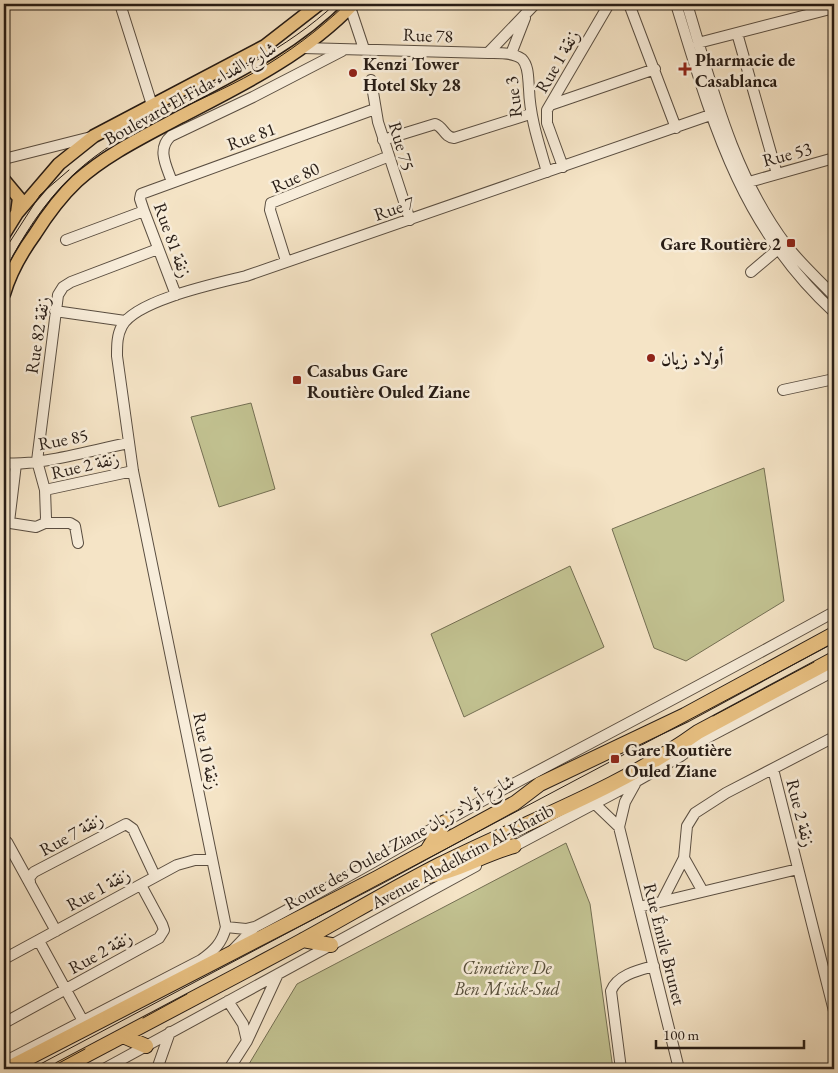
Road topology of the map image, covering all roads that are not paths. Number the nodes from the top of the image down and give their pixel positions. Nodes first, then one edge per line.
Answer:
1 (120, 4) edge
2 (318, 4) edge
3 (535, 4) edge
4 (609, 4) edge
5 (629, 4) edge
6 (676, 4) edge
7 (690, 4) edge
8 (352, 5) edge
9 (834, 8) edge
10 (526, 14) junction
11 (737, 33) junction
12 (698, 43) junction
13 (303, 48) junction
14 (364, 49) junction
15 (343, 50) junction
16 (488, 53) junction
17 (511, 54) junction
18 (276, 66) junction
19 (655, 69) junction
20 (286, 80) junction
21 (371, 80) dead end
22 (152, 105) junction
23 (550, 105) junction
24 (375, 109) junction
25 (715, 113) junction
26 (530, 114) junction
27 (676, 128) junction
28 (94, 136) junction
29 (383, 140) junction
30 (387, 157) junction
31 (834, 158) edge
32 (4, 159) edge
33 (563, 167) junction
34 (547, 172) junction
35 (777, 174) junction
36 (4, 180) edge
37 (172, 182) junction
38 (749, 182) junction
39 (140, 196) joint
40 (144, 210) junction
41 (17, 213) junction
42 (410, 220) junction
43 (4, 234) edge
44 (66, 240) dead end
45 (158, 249) junction
46 (777, 250) junction
47 (286, 262) junction
48 (751, 272) dead end
49 (4, 294) edge
50 (176, 295) junction
51 (834, 296) edge
52 (55, 311) junction
53 (834, 312) edge
54 (125, 322) junction
55 (834, 379) edge
56 (783, 390) dead end
57 (129, 443) junction
58 (36, 461) junction
59 (11, 464) edge
60 (133, 471) junction
61 (45, 490) junction
62 (6, 522) edge
63 (45, 523) junction
64 (78, 543) dead end
65 (834, 612) edge
66 (834, 634) edge
67 (834, 659) edge
68 (834, 671) edge
69 (834, 737) edge
70 (682, 750) junction
71 (773, 769) junction
72 (637, 781) junction
73 (594, 804) junction
74 (445, 822) junction
75 (619, 827) junction
76 (7, 842) dead end
77 (514, 846) junction
78 (428, 850) junction
79 (684, 858) junction
80 (212, 860) junction
81 (798, 869) junction
82 (156, 876) junction
83 (412, 879) junction
84 (30, 882) junction
85 (141, 885) junction
86 (702, 890) junction
87 (663, 900) junction
88 (639, 907) junction
89 (226, 927) junction
90 (255, 927) junction
91 (56, 931) junction
92 (303, 940) junction
93 (39, 941) junction
94 (330, 945) junction
95 (225, 958) junction
96 (4, 959) edge
97 (654, 966) junction
98 (278, 974) junction
99 (67, 990) junction
100 (228, 1001) junction
101 (834, 1011) edge
102 (83, 1021) junction
103 (4, 1023) edge
104 (170, 1032) junction
105 (123, 1036) junction
106 (247, 1040) junction
107 (146, 1046) junction
108 (4, 1062) edge
109 (7, 1069) edge
110 (60, 1069) edge
111 (104, 1069) edge
112 (156, 1069) edge
113 (229, 1069) edge
114 (621, 1069) edge
115 (679, 1069) edge

1 - 22 street
2 - 22 main road, Boulevard El Fida شارع الفداء
3 - 10 street
4 - 23 street, Rue 1 زنقة
5 - 19 street
6 - 25 street
7 - 12 street
8 - 13 main road, Boulevard El Fida شارع الفداء
8 - 14 street
9 - 11 street
10 - 16 street
10 - 17 street
11 - 12 street
11 - 35 street
12 - 25 street
13 - 15 street, Rue 78
13 - 18 main road, Boulevard El Fida شارع الفداء
14 - 15 street, Rue 78
14 - 16 street, Rue 78
15 - 20 street, Rue 78
16 - 17 street, Rue 78
17 - 26 street, Rue 3
18 - 20 street
18 - 49 main road, Boulevard El Fida شارع الفداء
19 - 23 street
19 - 27 street
20 - 37 street, Rue 78
21 - 24 street, Rue 75
22 - 28 main road, Boulevard El Fida شارع الفداء
23 - 33 street, Rue 1 زنقة
24 - 29 street, Rue 75
24 - 37 street, Rue 81
25 - 27 street, Rue 7
25 - 38 street
25 - 46 street
26 - 29 street
26 - 34 street, Rue 3
27 - 33 street, Rue 7
28 - 32 street
28 - 41 main road, Boulevard El Fida شارع الفداء
29 - 30 street, Rue 75
30 - 42 street, Rue 75
30 - 47 street, Rue 80
31 - 35 street, Rue 53
33 - 34 street, Rue 7
34 - 42 street, Rue 7
35 - 38 street, Rue 53
36 - 41 main road
37 - 39 street, Rue 81
38 - 51 street
39 - 40 street, Rue 81 زنقة
40 - 44 street
40 - 45 street, Rue 81 زنقة
41 - 43 main road, Boulevard El Fida شارع الفداء
42 - 47 street, Rue 7
45 - 50 street, Rue 81 زنقة
45 - 52 street, Rue 82 زنقة
46 - 48 street
46 - 53 street
47 - 50 street, Rue 7
50 - 54 street, Rue 7
52 - 54 street
52 - 58 street, Rue 82 زنقة
54 - 57 street, Rue 10 زنقة
55 - 56 street
57 - 58 street, Rue 85
57 - 60 street, Rue 10 زنقة
58 - 59 street, Rue 85
58 - 61 street
59 - 62 street
60 - 61 street, Rue 2 زنقة
60 - 80 street, Rue 10 زنقة
61 - 63 street
62 - 63 street
63 - 64 street
65 - 74 street, Avenue Abdelkrim Al-Khatib
66 - 78 highway, Route des Ouled Ziane شارع أولاد زيان
67 - 70 highway
68 - 70 street, Avenue Abdelkrim Al-Khatib
69 - 71 street
70 - 72 street, Avenue Abdelkrim Al-Khatib
70 - 83 highway
71 - 79 street
71 - 81 street, Rue 2 زنقة
72 - 73 street, Avenue Abdelkrim Al-Khatib
72 - 75 street, Rue Émile Brunet
73 - 75 street
73 - 77 street, Avenue Abdelkrim Al-Khatib
74 - 78 highway
74 - 90 street, Avenue Abdelkrim Al-Khatib
75 - 88 street, Rue Émile Brunet
76 - 84 street
77 - 83 highway
77 - 94 street, Avenue Abdelkrim Al-Khatib
78 - 95 highway, Route des Ouled Ziane شارع أولاد زيان
79 - 86 street
79 - 87 street
80 - 82 street, Rue 1 زنقة
80 - 89 street, Rue 10 زنقة
81 - 86 street
81 - 101 street, Rue 2 زنقة
82 - 84 street, Rue 7 زنقة
82 - 85 street, Rue 1 زنقة
83 - 92 highway
84 - 91 street
85 - 91 street, Rue 1 زنقة
85 - 99 street, Rue 2 زنقة
86 - 87 street
87 - 88 street
88 - 97 street, Rue Émile Brunet
89 - 90 street
89 - 102 street
90 - 95 street, Avenue Abdelkrim Al-Khatib
91 - 93 street, Rue 1 زنقة
92 - 94 highway
92 - 105 highway
93 - 96 street, Rue 1 زنقة
93 - 99 street
94 - 98 street, Avenue Abdelkrim Al-Khatib
95 - 109 highway, Route des Ouled Ziane شارع أولاد زيان
97 - 114 street
97 - 115 street, Rue Émile Brunet
98 - 100 street, Avenue Abdelkrim Al-Khatib
98 - 106 street
99 - 102 street
99 - 103 street, Rue 2 زنقة
100 - 104 street, Avenue Abdelkrim Al-Khatib
100 - 106 street
102 - 108 street
104 - 107 street, Avenue Abdelkrim Al-Khatib
104 - 112 street
105 - 107 highway
105 - 110 highway
106 - 113 street
107 - 111 street, Avenue Abdelkrim Al-Khatib

